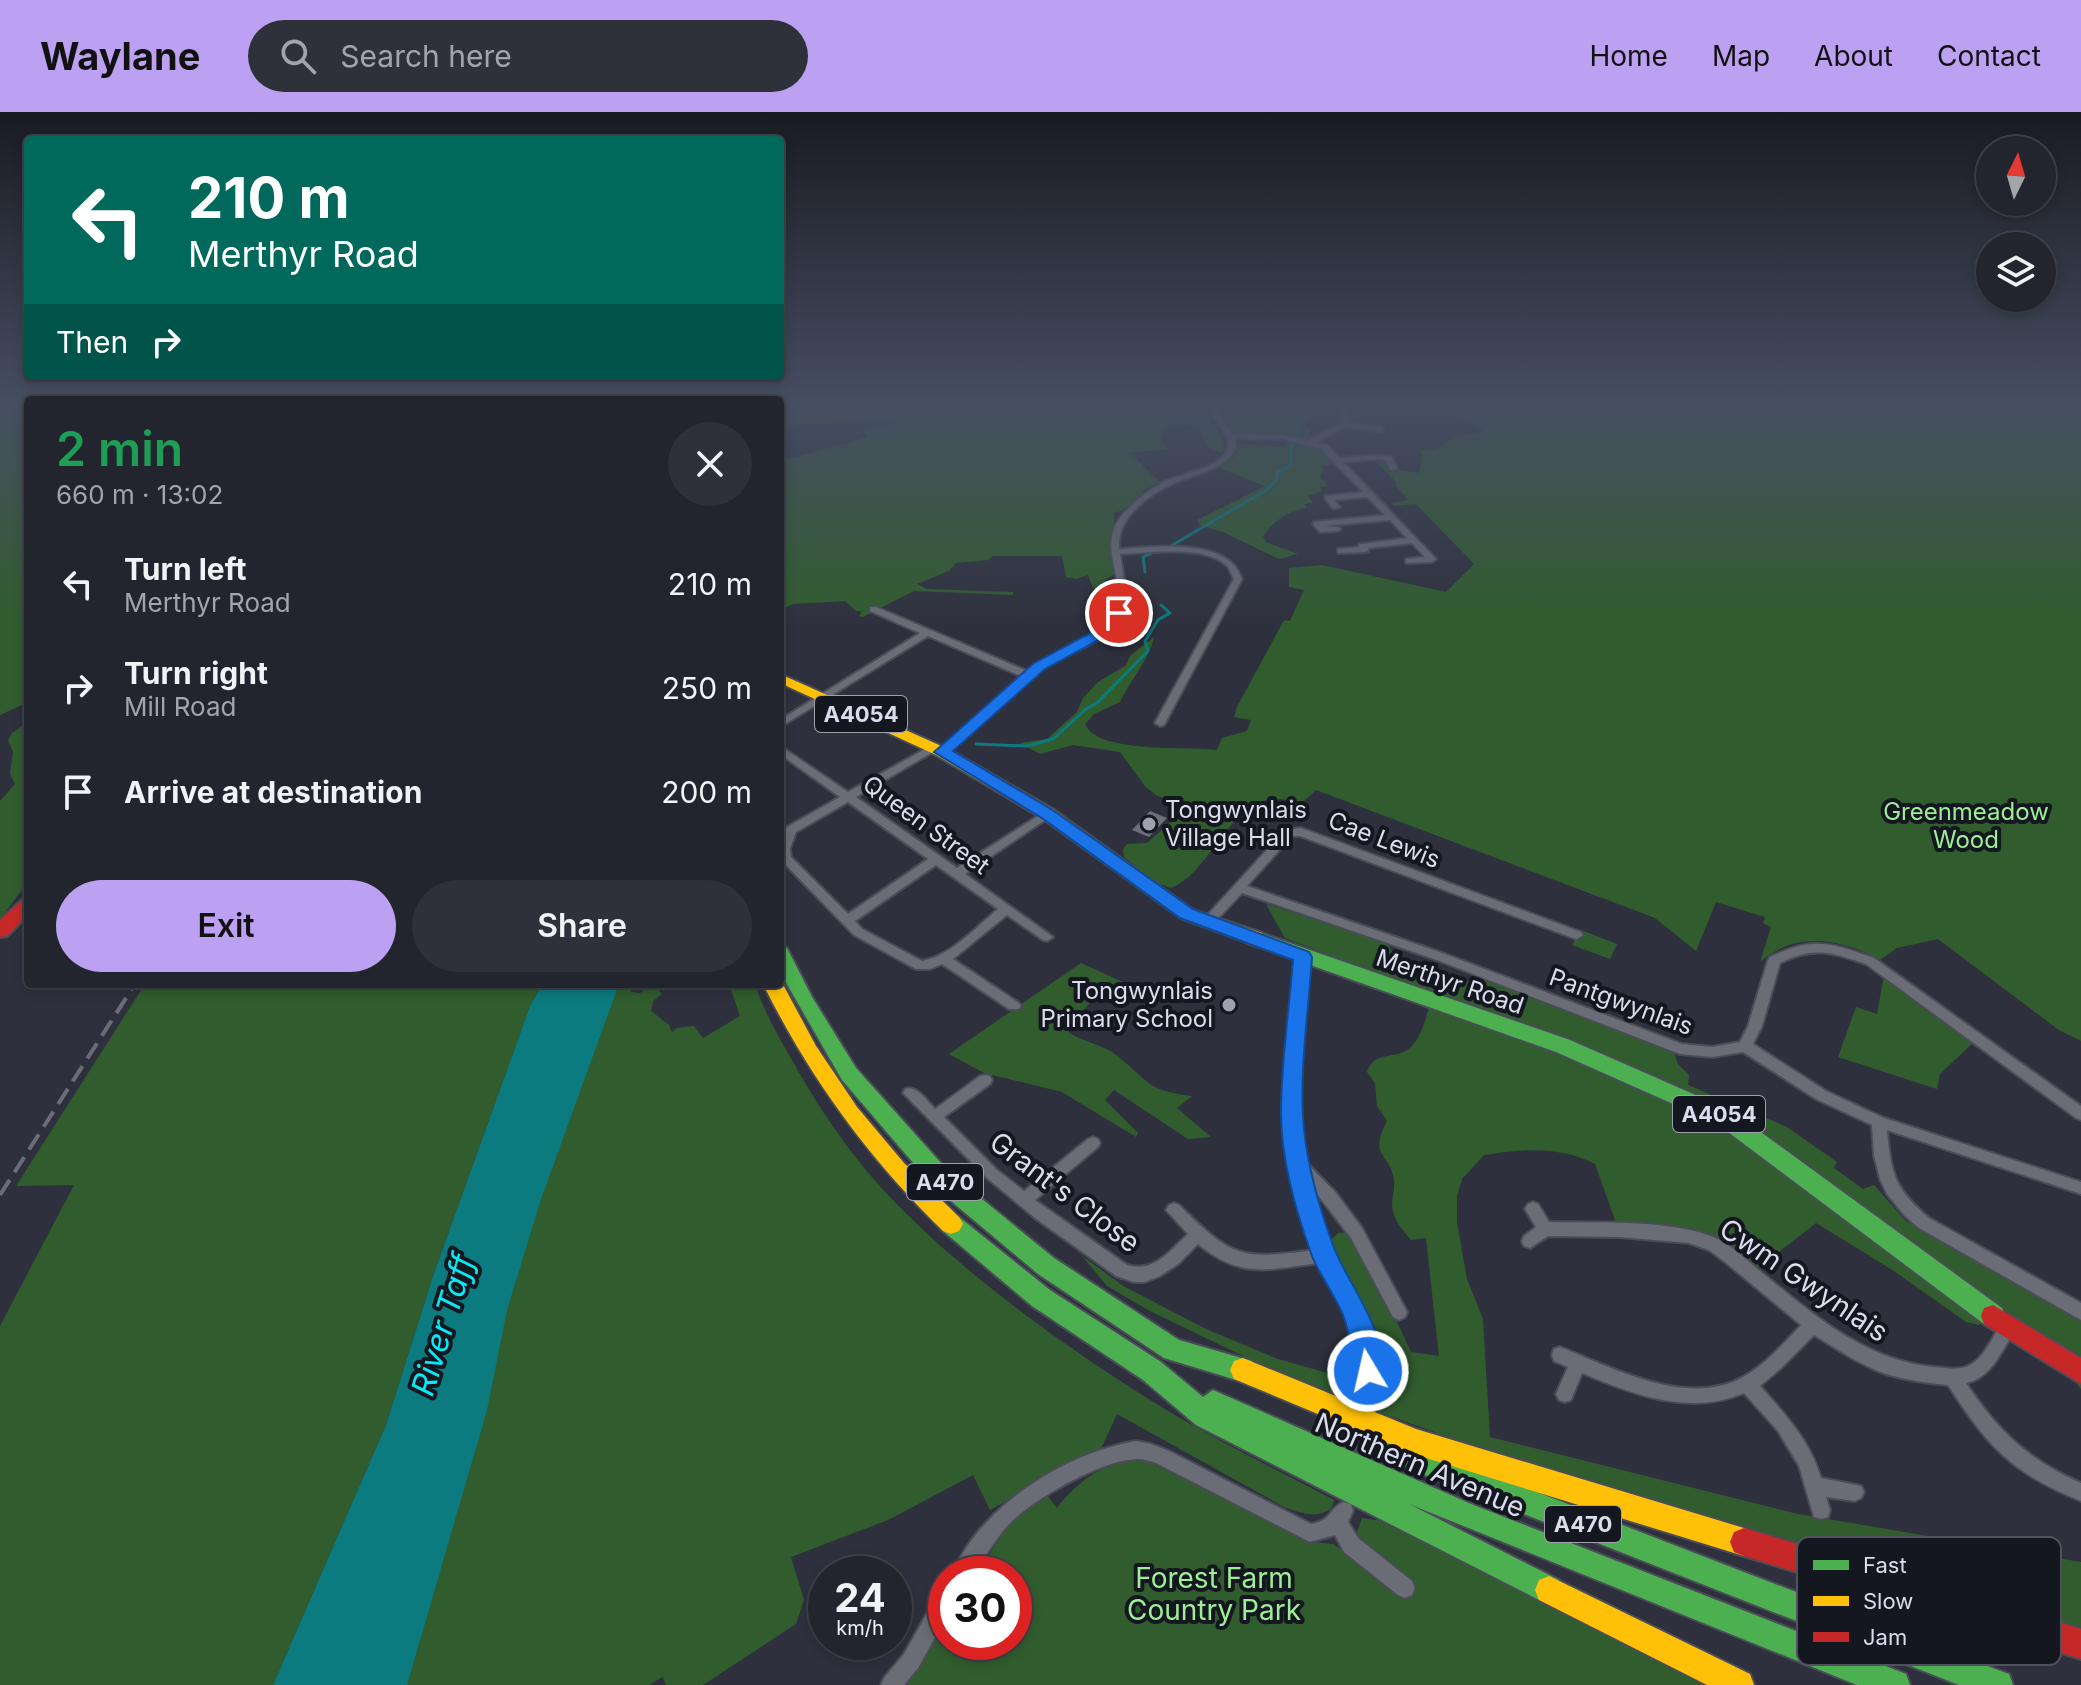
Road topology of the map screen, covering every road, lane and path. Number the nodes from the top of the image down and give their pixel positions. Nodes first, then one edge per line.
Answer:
1 (1179, 479) edge
2 (1357, 479) edge
3 (1370, 494) junction
4 (1336, 507) dead end
5 (1392, 517) junction
6 (1337, 529) dead end
7 (1414, 540) junction
8 (1341, 551) dead end
9 (1117, 552) junction
10 (1409, 561) dead end
11 (873, 609) dead end
12 (926, 633) junction
13 (1029, 676) junction
14 (784, 680) edge
15 (824, 698) junction
16 (784, 722) edge
17 (1160, 723) dead end
18 (938, 749) junction
19 (784, 752) edge
20 (847, 796) junction
21 (1048, 814) junction
22 (935, 860) junction
23 (956, 874) junction
24 (1238, 887) junction
25 (24, 908) edge
26 (1006, 909) junction
27 (846, 921) junction
28 (1207, 923) junction
29 (0, 931) edge
30 (1577, 935) dead end
31 (1047, 937) dead end
32 (1302, 957) junction
33 (944, 959) junction
34 (784, 960) edge
35 (775, 988) edge
36 (1014, 1006) dead end
37 (1745, 1046) junction
38 (985, 1080) dead end
39 (910, 1093) dead end
40 (2081, 1114) edge
41 (934, 1117) junction
42 (1879, 1122) junction
43 (1093, 1143) dead end
44 (1299, 1165) junction
45 (2081, 1188) edge
46 (1024, 1200) junction
47 (1533, 1209) dead end
48 (1174, 1210) dead end
49 (1545, 1229) junction
50 (1198, 1234) junction
51 (1530, 1241) dead end
52 (1324, 1256) junction
53 (1399, 1312) dead end
54 (2081, 1312) edge
55 (1813, 1325) junction
56 (2008, 1327) junction
57 (1173, 1350) junction
58 (1560, 1355) dead end
59 (1578, 1363) junction
60 (1152, 1371) junction
61 (1368, 1371) tunnel mouth
62 (2081, 1372) edge
63 (1953, 1377) junction
64 (1747, 1384) junction
65 (1565, 1394) dead end
66 (1814, 1486) junction
67 (1855, 1492) dead end
68 (2081, 1492) edge
69 (1821, 1510) dead end
70 (974, 1556) edge
71 (1797, 1558) edge
72 (1405, 1588) dead end
73 (1797, 1607) edge
74 (928, 1631) edge
75 (2061, 1638) edge
76 (2081, 1644) edge
77 (1797, 1646) edge
78 (1845, 1665) edge
79 (1946, 1665) edge
80 (891, 1685) edge
81 (1739, 1685) edge
82 (1895, 1685) edge
83 (1998, 1685) edge

1 - 9 street
2 - 3 street
3 - 4 street
3 - 5 street
5 - 6 street
5 - 7 street
7 - 8 street
7 - 10 street
9 - 13 street
9 - 17 street
11 - 12 street
12 - 13 street
12 - 15 street
13 - 18 street
14 - 15 main road, Merthyr Road / A4054
15 - 16 street
15 - 18 main road, Merthyr Road / A4054
18 - 20 street
18 - 21 main road, Merthyr Road / A4054
19 - 20 street, Queen Street
20 - 22 street, Queen Street
20 - 27 street
21 - 23 street
21 - 28 main road, Merthyr Road / A4054
22 - 23 street, Queen Street
22 - 27 street
23 - 26 street, Queen Street
24 - 28 street, Cae Lewis
24 - 30 street, Cae Lewis
24 - 37 street, Pantgwynlais
25 - 29 main road
26 - 31 street, Queen Street
26 - 33 street
27 - 33 street
28 - 32 main road, Merthyr Road / A4054
32 - 44 street
32 - 56 main road, Merthyr Road / A4054
33 - 36 street
34 - 57 main road, A470
35 - 60 main road, A470
37 - 40 street
37 - 42 street
38 - 41 street
39 - 41 street, Grant's Close
41 - 46 street, Grant's Close
42 - 45 street
42 - 54 street
43 - 46 street
44 - 52 street
44 - 53 street
46 - 50 street, Grant's Close
47 - 49 street
48 - 50 street, Grant's Close
49 - 51 street
49 - 55 street, Cwm Gwynlais
50 - 52 street, Grant's Close
52 - 61 street
55 - 63 street, Cwm Gwynlais
55 - 64 street
56 - 62 main road, Merthyr Road / A4054
56 - 63 street
57 - 71 main road
57 - 73 main road, Northern Avenue / A470
58 - 59 street
59 - 64 street
59 - 65 street
60 - 77 main road, Northern Avenue / A470
60 - 81 main road
63 - 68 street
64 - 66 street
66 - 67 street
66 - 69 street
70 - 72 street
74 - 80 street
75 - 76 main road
78 - 82 main road, Northern Avenue / A470
79 - 83 main road, Northern Avenue / A470

